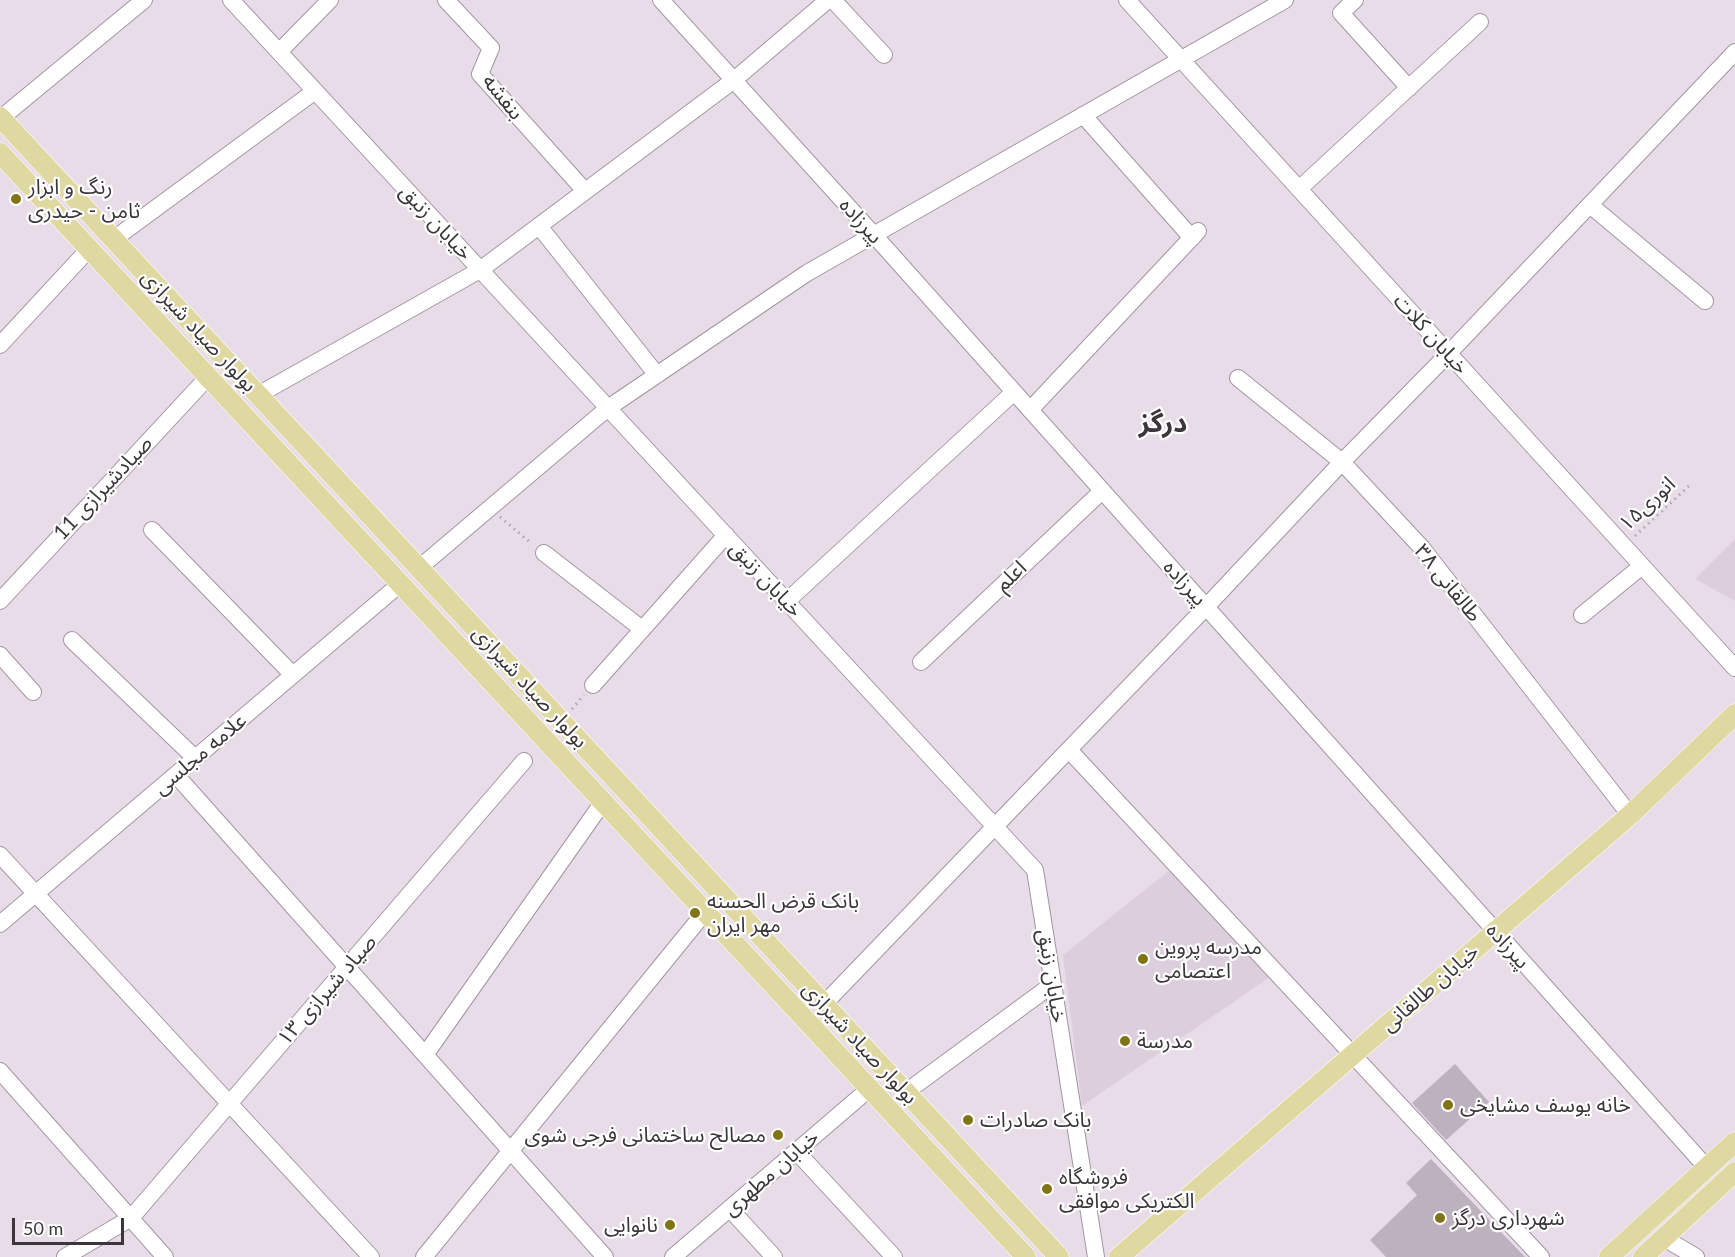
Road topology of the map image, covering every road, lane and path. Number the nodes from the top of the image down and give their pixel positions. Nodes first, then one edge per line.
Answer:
1 (144, 0) edge
2 (231, 0) edge
3 (330, 0) edge
4 (446, 0) edge
5 (661, 0) edge
6 (828, 0) edge
7 (833, 0) edge
8 (1127, 0) edge
9 (1285, 0) edge
10 (1355, 0) edge
11 (1480, 22) dead end
12 (279, 52) junction
13 (1735, 52) edge
14 (884, 56) dead end
15 (1181, 59) junction
16 (734, 80) junction
17 (1409, 88) junction
18 (315, 91) junction
19 (1083, 115) junction
20 (0, 117) edge
21 (0, 153) edge
22 (1299, 189) junction
23 (585, 191) junction
24 (1590, 205) junction
25 (538, 226) junction
26 (874, 235) junction
27 (114, 239) junction
28 (90, 249) junction
29 (480, 270) junction
30 (1705, 301) dead end
31 (0, 345) edge
32 (1449, 353) junction
33 (657, 375) junction
34 (208, 377) junction
35 (1238, 378) dead end
36 (1014, 392) junction
37 (258, 395) junction
38 (608, 408) junction
39 (1030, 410) junction
40 (1342, 462) junction
41 (1691, 484) dead end
42 (1102, 491) junction
43 (489, 508) junction
44 (152, 530) dead end
45 (726, 535) junction
46 (1624, 546) junction
47 (544, 553) joint
48 (1642, 566) junction
49 (419, 568) junction
50 (400, 584) junction
51 (0, 601) edge
52 (787, 601) junction
53 (1206, 607) junction
54 (1582, 615) dead end
55 (642, 630) junction
56 (72, 640) dead end
57 (0, 655) edge
58 (921, 662) dead end
59 (1735, 668) edge
60 (293, 675) junction
61 (593, 685) joint
62 (33, 692) dead end
63 (1735, 714) edge
64 (562, 722) junction
65 (1069, 750) junction
66 (195, 758) junction
67 (524, 761) dead end
68 (176, 775) junction
69 (603, 802) junction
70 (1630, 815) junction
71 (995, 826) junction
72 (0, 855) edge
73 (35, 894) junction
74 (705, 912) junction
75 (0, 924) edge
76 (1496, 931) junction
77 (347, 967) junction
78 (1053, 984) junction
79 (824, 1004) junction
80 (425, 1055) junction
81 (1353, 1055) junction
82 (0, 1071) edge
83 (869, 1089) junction
84 (906, 1092) junction
85 (231, 1103) junction
86 (1735, 1142) edge
87 (510, 1151) junction
88 (796, 1152) junction
89 (1707, 1168) junction
90 (1735, 1172) edge
91 (730, 1209) junction
92 (131, 1218) junction
93 (1664, 1238) junction
94 (65, 1257) edge
95 (165, 1257) edge
96 (370, 1257) edge
97 (424, 1257) edge
98 (605, 1257) edge
99 (674, 1257) edge
100 (774, 1257) edge
101 (894, 1257) edge
102 (1026, 1257) edge
103 (1059, 1257) edge
104 (1096, 1257) edge
105 (1119, 1257) edge
106 (1541, 1257) edge
107 (1609, 1257) edge
108 (1643, 1257) edge
109 (1696, 1257) edge

1 - 20 street
2 - 12 street, خیابان زنبق
3 - 12 street
4 - 23 street, بنفشه
5 - 16 street, پیرزاده
6 - 16 street
7 - 14 street
8 - 15 street, خیابان کلات
9 - 15 street
10 - 17 street
11 - 17 street
12 - 18 street, خیابان زنبق
13 - 24 street
15 - 19 street
15 - 22 street, خیابان کلات
16 - 23 street
16 - 26 street, پیرزاده
17 - 22 street
18 - 27 street
18 - 29 street, خیابان زنبق
19 - 26 street
19 - 39 street
20 - 27 main road, بولوار صیاد شیرازی
21 - 28 main road, بولوار صیاد شیرازی
22 - 32 street, خیابان کلات
23 - 25 street
24 - 30 street
24 - 32 street
25 - 29 street
25 - 33 street
26 - 33 street
26 - 36 street, پیرزاده
27 - 37 main road, بولوار صیاد شیرازی
28 - 31 street
28 - 34 main road, بولوار صیاد شیرازی
29 - 37 street
29 - 38 street, خیابان زنبق
32 - 40 street
32 - 46 street, خیابان کلات
33 - 38 street
34 - 50 main road, بولوار صیاد شیرازی
34 - 51 street, صیادشیرازی 11
35 - 40 street, طالقانی ۳۸
36 - 39 street, پیرزاده
36 - 52 street
37 - 49 main road, بولوار صیاد شیرازی
38 - 43 street
38 - 45 street, خیابان زنبق
39 - 42 street, پیرزاده
40 - 53 street
40 - 70 street, طالقانی ۳۸
41 - 46 path, انوری۱۵
42 - 53 street, پیرزاده
42 - 58 street, اعلم
43 - 47 path
43 - 49 street
44 - 60 street
45 - 52 street, خیابان زنبق
45 - 55 street
46 - 48 street, خیابان کلات
47 - 55 street
48 - 54 street
48 - 59 street, خیابان کلات
49 - 50 main road
49 - 64 main road, بولوار صیاد شیرازی
50 - 60 street, علامه مجلسی
50 - 69 main road, بولوار صیاد شیرازی
52 - 71 street, خیابان زنبق
53 - 65 street
53 - 76 street, پیرزاده
55 - 61 street
56 - 66 street
57 - 62 street
60 - 66 street, علامه مجلسی
61 - 64 path
63 - 70 main road, خیابان طالقانی
64 - 79 main road, بولوار صیاد شیرازی
65 - 71 street
65 - 81 street
66 - 68 street, علامه مجلسی
67 - 77 street, صیاد شیرازی ۱۳
68 - 73 street, علامه مجلسی
68 - 77 street
69 - 74 main road, بولوار صیاد شیرازی
69 - 80 street
70 - 76 main road, خیابان طالقانی
71 - 78 street, خیابان زنبق
71 - 79 street
72 - 73 street
73 - 75 street, علامه مجلسی
73 - 85 street
74 - 83 main road, بولوار صیاد شیرازی
74 - 87 street
76 - 81 main road, خیابان طالقانی
76 - 89 street, پیرزاده
77 - 80 street
77 - 85 street, صیاد شیرازی ۱۳
78 - 84 street
78 - 104 street, خیابان زنبق
79 - 84 main road, بولوار صیاد شیرازی
80 - 87 street
81 - 105 main road, خیابان طالقانی
81 - 106 street
82 - 92 street
83 - 88 street, خیابان مطهری
83 - 102 main road, بولوار صیاد شیرازی
84 - 103 main road, بولوار صیاد شیرازی
85 - 92 street, صیاد شیرازی ۱۳
85 - 96 street
86 - 89 main road
87 - 97 street
87 - 98 street
88 - 91 street, خیابان مطهری
88 - 101 street
89 - 107 main road
90 - 93 main road
91 - 99 street, خیابان مطهری
91 - 100 street
92 - 94 street, صیاد شیرازی ۱۳
92 - 95 street
93 - 108 main road
93 - 109 street

